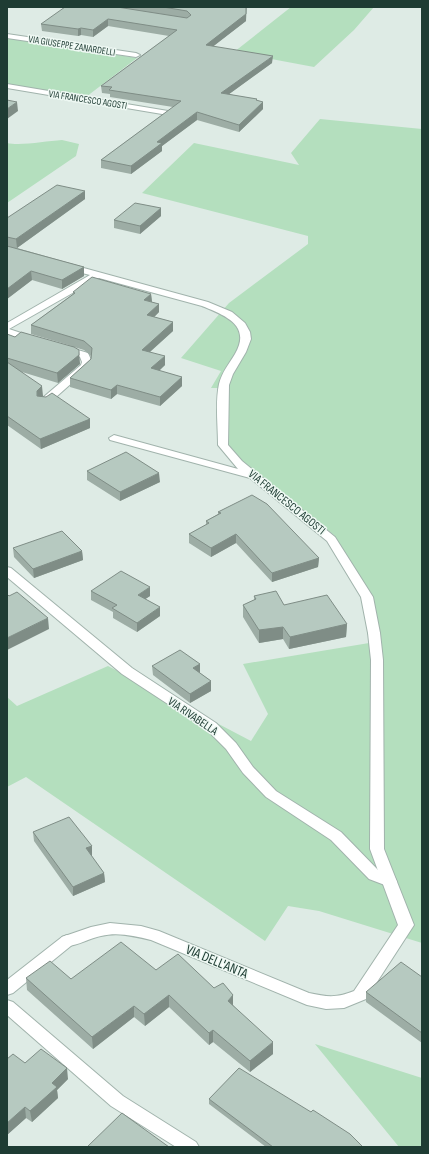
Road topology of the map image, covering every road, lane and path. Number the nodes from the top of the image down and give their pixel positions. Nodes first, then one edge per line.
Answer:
1 (7, 36) edge
2 (136, 55) dead end
3 (7, 86) edge
4 (168, 112) edge
5 (59, 265) edge
6 (97, 275) junction
7 (7, 327) edge
8 (7, 332) edge
9 (43, 342) edge
10 (58, 347) edge
11 (42, 403) edge
12 (114, 438) dead end
13 (254, 477) junction
14 (7, 571) edge
15 (390, 882) junction
16 (406, 925) joint
17 (7, 989) edge
18 (7, 1006) edge
19 (190, 1147) edge

1 - 2 street, VIA GIUSEPPE ZANARDELLI
3 - 4 street, VIA FRANCESCO AGOSTI
5 - 6 street, VIA FRANCESCO AGOSTI
6 - 7 street
6 - 13 street, VIA FRANCESCO AGOSTI
8 - 9 street
10 - 11 street
12 - 13 street
13 - 15 street, VIA FRANCESCO AGOSTI
14 - 15 street, VIA RIVABELLA
15 - 16 street, VIA FRANCESCO AGOSTI
16 - 17 street, VIA DELL'ANTA
18 - 19 street

